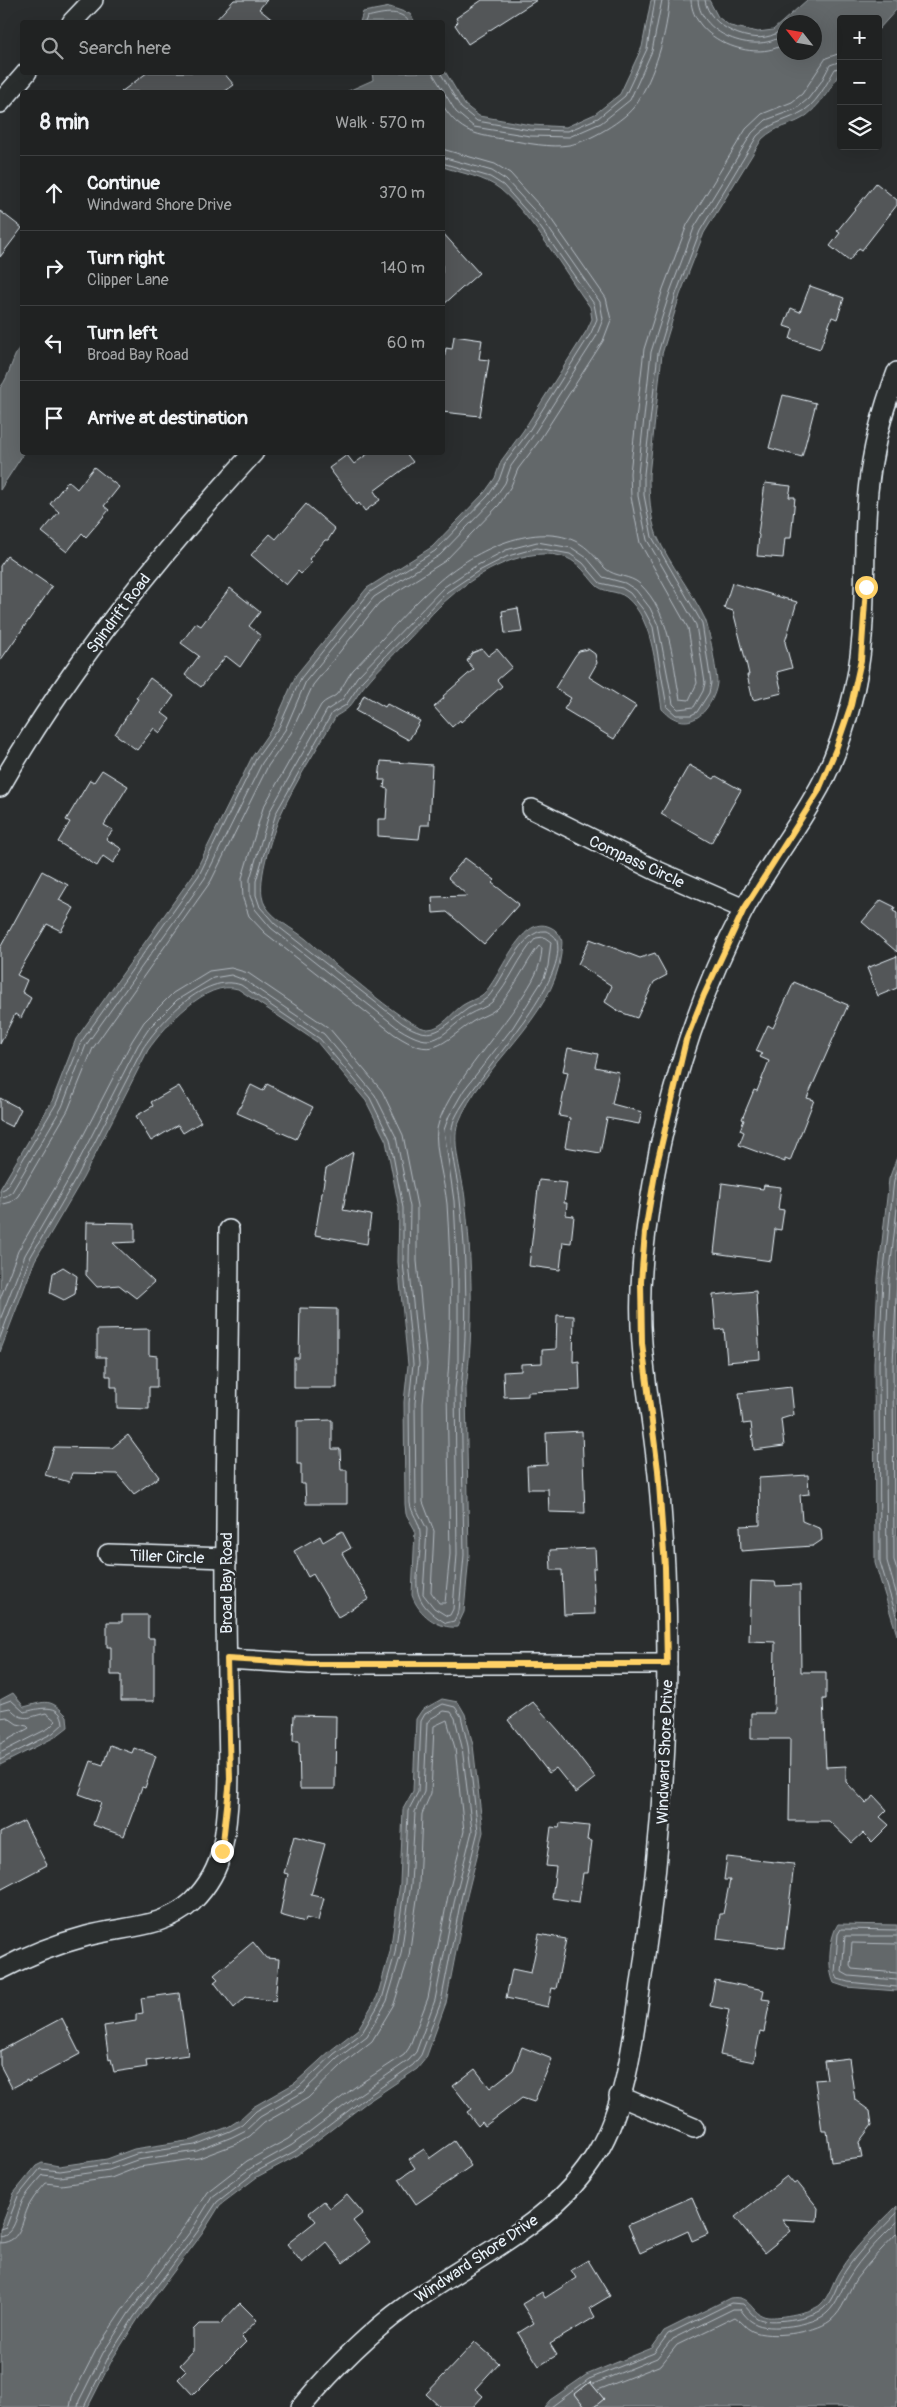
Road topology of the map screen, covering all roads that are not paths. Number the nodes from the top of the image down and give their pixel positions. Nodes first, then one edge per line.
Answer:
1 (93, 0) edge
2 (74, 20) edge
3 (24, 75) edge
4 (0, 103) edge
5 (897, 372) edge
6 (251, 455) edge
7 (0, 787) edge
8 (532, 809) dead end
9 (744, 909) junction
10 (229, 1230) dead end
11 (108, 1554) dead end
12 (226, 1558) junction
13 (227, 1659) junction
14 (667, 1664) junction
15 (0, 1970) edge
16 (619, 2096) junction
17 (694, 2128) dead end
18 (301, 2407) edge

1 - 2 street
3 - 4 street
5 - 9 street, Windward Shore Drive
6 - 7 street, Spindrift Road
8 - 9 street, Compass Circle
9 - 14 street, Windward Shore Drive
10 - 12 street, Broad Bay Road
11 - 12 street, Tiller Circle
12 - 13 street, Broad Bay Road
13 - 14 street
13 - 15 street, Broad Bay Road
14 - 16 street, Windward Shore Drive
16 - 17 street
16 - 18 street, Windward Shore Drive

